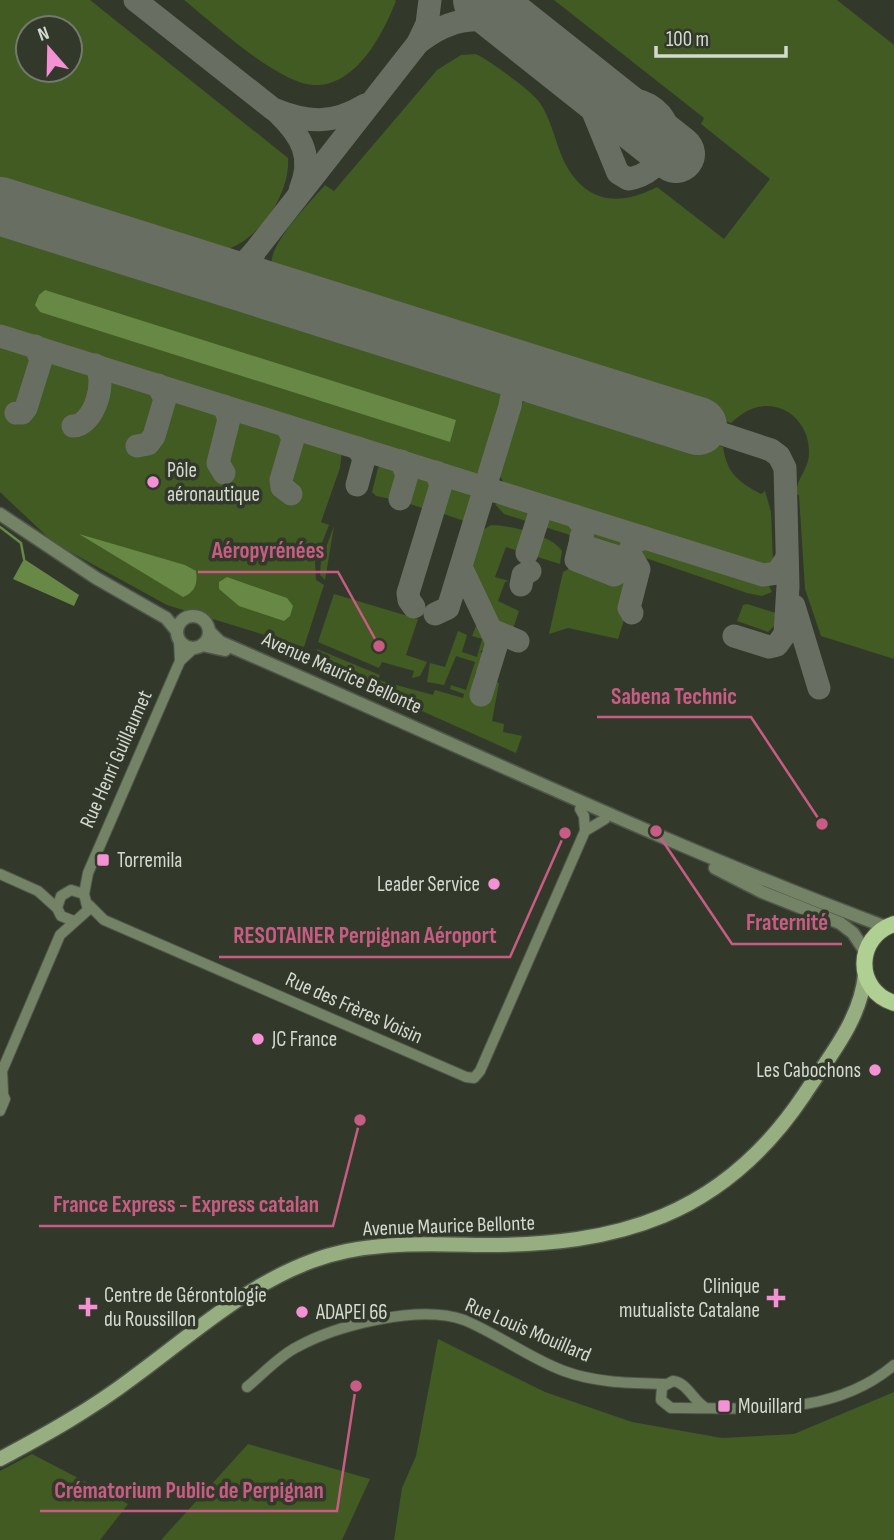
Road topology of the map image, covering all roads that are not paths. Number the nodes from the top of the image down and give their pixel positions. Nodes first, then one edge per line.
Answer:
1 (0, 514) edge
2 (180, 630) junction
3 (209, 631) junction
4 (198, 646) junction
5 (180, 661) junction
6 (580, 809) junction
7 (605, 819) junction
8 (585, 831) junction
9 (88, 873) junction
10 (0, 874) edge
11 (38, 891) junction
12 (68, 891) junction
13 (84, 894) junction
14 (89, 905) junction
15 (59, 912) junction
16 (78, 920) junction
17 (104, 920) junction
18 (890, 926) edge
19 (61, 935) junction
20 (865, 951) junction
21 (865, 974) junction
22 (891, 1003) edge
23 (858, 1010) junction
24 (1, 1072) edge
25 (1, 1089) edge
26 (0, 1111) edge
27 (894, 1365) edge
28 (644, 1383) junction
29 (665, 1384) junction
30 (247, 1387) dead end
31 (687, 1389) junction
32 (660, 1395) junction
33 (680, 1407) junction
34 (706, 1408) junction
35 (1, 1459) edge

1 - 2 street
2 - 3 street, Avenue Maurice Bellonte
2 - 4 street, Avenue Maurice Bellonte
2 - 5 street, Rue Henri Guillaumet
3 - 4 street
3 - 18 street, Avenue Maurice Bellonte
4 - 5 street, Rue Henri Guillaumet
4 - 6 street, Avenue Maurice Bellonte
5 - 9 street, Rue Henri Guillaumet
6 - 7 street, Avenue Maurice Bellonte
6 - 8 street
7 - 8 street
7 - 20 street, Avenue Maurice Bellonte
8 - 17 street, Rue des Frères Voisin
9 - 12 street, Rue Henri Guillaumet
9 - 13 street, Rue Henri Guillaumet
10 - 11 street
11 - 12 street
11 - 15 street
12 - 13 street
12 - 15 street, Rue Henri Guillaumet
13 - 14 street
14 - 16 street
14 - 17 street, Rue des Frères Voisin
15 - 16 street, Rue des Frères Voisin
15 - 19 street
16 - 17 street, Rue des Frères Voisin
16 - 19 street
18 - 20 main road
19 - 24 street
20 - 21 main road
21 - 22 main road
21 - 23 main road, Avenue Maurice Bellonte
22 - 23 main road
23 - 35 main road, Avenue Maurice Bellonte
24 - 25 street
25 - 26 street
27 - 34 street
28 - 29 street, Rue Louis Mouillard
28 - 30 street, Rue Louis Mouillard
28 - 32 street
29 - 31 street
29 - 32 street
31 - 33 street
31 - 34 street
32 - 33 street
33 - 34 street

